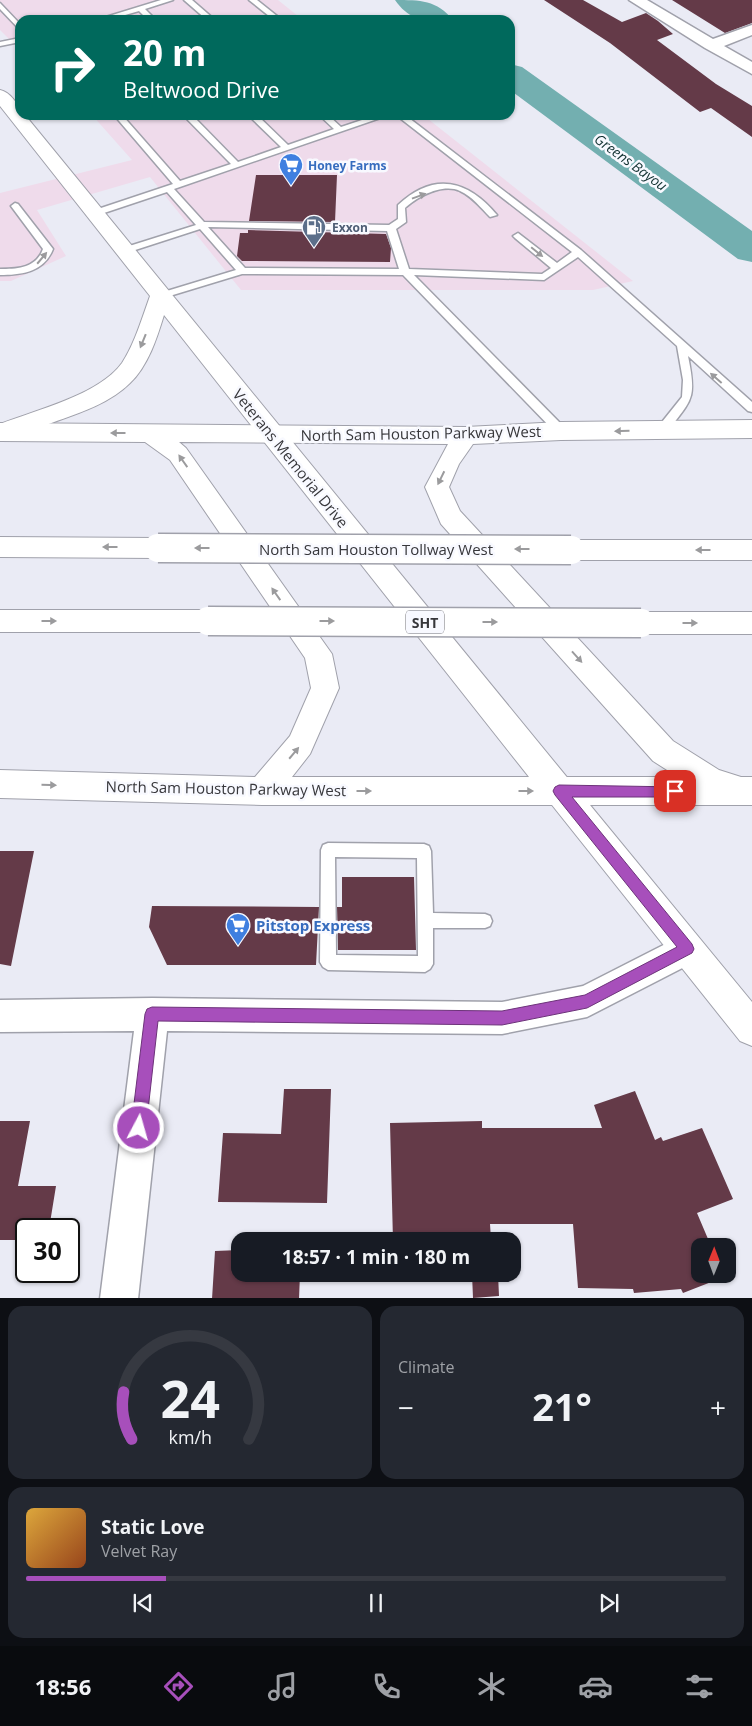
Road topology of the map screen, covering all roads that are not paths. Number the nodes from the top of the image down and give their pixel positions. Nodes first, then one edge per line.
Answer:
1 (169, 0) edge
2 (188, 0) edge
3 (253, 0) edge
4 (636, 0) edge
5 (0, 5) edge
6 (140, 8) junction
7 (117, 15) edge
8 (147, 15) edge
9 (205, 15) edge
10 (272, 15) edge
11 (15, 22) edge
12 (752, 30) edge
13 (15, 41) edge
14 (0, 44) edge
15 (711, 45) junction
16 (752, 69) edge
17 (0, 95) edge
18 (15, 113) edge
19 (20, 120) edge
20 (122, 120) edge
21 (192, 120) edge
22 (257, 120) edge
23 (329, 120) edge
24 (370, 120) edge
25 (406, 120) edge
26 (340, 130) junction
27 (286, 148) junction
28 (237, 165) junction
29 (179, 185) junction
30 (168, 188) junction
31 (15, 206) dead end
32 (96, 213) junction
33 (493, 215) dead end
34 (201, 226) junction
35 (391, 228) junction
36 (518, 236) dead end
37 (126, 250) junction
38 (578, 252) junction
39 (557, 268) junction
40 (242, 271) junction
41 (0, 272) edge
42 (405, 272) junction
43 (160, 296) junction
44 (681, 347) junction
45 (752, 408) edge
46 (752, 429) edge
47 (662, 430) junction
48 (562, 431) junction
49 (2, 432) edge
50 (150, 433) junction
51 (272, 434) junction
52 (466, 436) junction
53 (0, 547) edge
54 (752, 550) edge
55 (0, 621) edge
56 (752, 623) edge
57 (0, 784) edge
58 (262, 790) junction
59 (559, 791) junction
60 (748, 791) edge
61 (426, 920) junction
62 (485, 922) dead end
63 (687, 949) junction
64 (152, 1014) junction
65 (0, 1016) edge
66 (752, 1029) edge
67 (120, 1298) edge

1 - 6 lane
2 - 9 lane
3 - 10 lane
4 - 15 street
5 - 11 lane
6 - 7 lane
6 - 8 lane
12 - 15 street
13 - 14 lane
15 - 16 street
17 - 18 main road, Veterans Memorial Drive
19 - 32 main road, Veterans Memorial Drive
20 - 29 lane
21 - 28 lane
22 - 27 lane
23 - 26 lane
24 - 26 lane
25 - 38 lane
26 - 27 lane
27 - 28 lane
28 - 29 lane
29 - 30 lane
30 - 32 lane
30 - 34 lane
41 -> 31 lane
32 - 37 main road, Veterans Memorial Drive
35 -> 33 lane
34 - 35 lane
34 - 37 lane
34 - 40 lane
35 - 42 lane
36 -> 39 lane
37 - 43 main road, Veterans Memorial Drive
38 - 39 lane
38 - 44 lane
39 - 42 lane
40 - 42 lane
40 - 43 lane
42 - 48 lane
43 -> 49 main road
43 - 51 main road, Veterans Memorial Drive
45 -> 44 lane
44 - 47 lane
46 - 47 main road, North Sam Houston Parkway West
47 -> 48 main road, North Sam Houston Parkway West
48 - 52 main road, North Sam Houston Parkway West
50 -> 49 main road, North Sam Houston Parkway West
50 - 51 main road, North Sam Houston Parkway West
58 -> 50 main road
51 - 52 main road, North Sam Houston Parkway West
51 - 59 main road, Veterans Memorial Drive
52 -> 60 main road
54 -> 53 main road, North Sam Houston Tollway West, bridge
55 -> 56 main road, SHT, bridge
57 -> 58 main road, North Sam Houston Parkway West
58 -> 59 main road, North Sam Houston Parkway West
59 - 60 main road, North Sam Houston Parkway West
59 - 63 main road, Veterans Memorial Drive
61 - 61 lane
61 - 62 lane
63 - 64 street
63 - 66 main road, Veterans Memorial Drive
64 - 65 street
64 - 67 street

